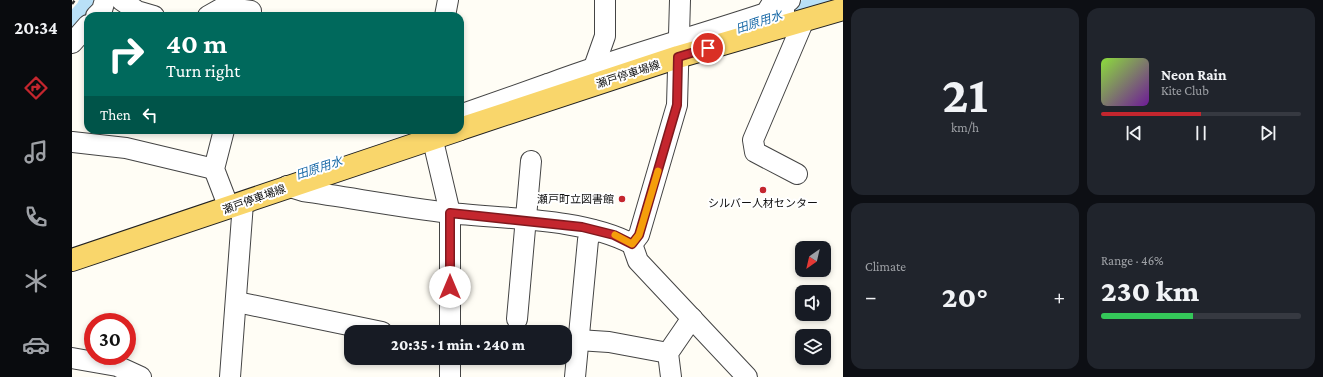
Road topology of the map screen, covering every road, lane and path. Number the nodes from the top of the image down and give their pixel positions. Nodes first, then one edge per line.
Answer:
1 (75, 0) edge
2 (105, 0) edge
3 (121, 0) edge
4 (448, 0) edge
5 (605, 0) edge
6 (680, 0) edge
7 (72, 4) edge
8 (148, 9) edge
9 (252, 9) edge
10 (786, 9) edge
11 (843, 9) edge
12 (100, 12) edge
13 (215, 12) edge
14 (446, 12) edge
15 (84, 30) edge
16 (72, 43) edge
17 (678, 50) junction
18 (594, 67) junction
19 (551, 91) junction
20 (464, 114) edge
21 (464, 128) edge
22 (223, 134) edge
23 (427, 135) edge
24 (72, 142) edge
25 (531, 161) dead end
26 (214, 169) junction
27 (797, 174) dead end
28 (287, 186) junction
29 (236, 205) junction
30 (450, 213) junction
31 (527, 220) junction
32 (593, 230) junction
33 (632, 244) junction
34 (72, 260) edge
35 (237, 302) junction
36 (692, 318) junction
37 (517, 319) dead end
38 (348, 325) edge
39 (450, 325) edge
40 (578, 340) junction
41 (668, 353) junction
42 (72, 358) edge
43 (450, 365) edge
44 (141, 377) edge
45 (230, 377) edge
46 (450, 377) edge
47 (575, 377) edge
48 (671, 377) edge
49 (747, 377) edge

1 - 7 path
2 - 12 street
3 - 8 street
4 - 14 street
5 - 18 street
6 - 17 street
9 - 13 street
10 - 11 main road, 瀬戸停車場線
10 - 17 main road, 瀬戸停車場線
10 - 27 street
15 - 16 street
17 - 18 street
17 - 19 main road, 瀬戸停車場線
17 - 33 street
18 - 19 street
19 - 20 street
19 - 21 main road, 瀬戸停車場線
22 - 26 street
23 - 28 main road, 瀬戸停車場線
23 - 30 street
24 - 26 street
25 - 31 street
26 - 29 street
28 - 29 main road, 瀬戸停車場線
28 - 30 street
29 - 34 main road, 瀬戸停車場線
29 - 35 street
30 - 31 street
30 - 39 street
31 - 32 street
31 - 37 street
32 - 33 street
32 - 40 street
33 - 36 street
35 - 38 street
35 - 45 street
36 - 41 street
36 - 49 street
40 - 41 street
40 - 47 street
41 - 48 street
42 - 44 street
43 - 46 street

